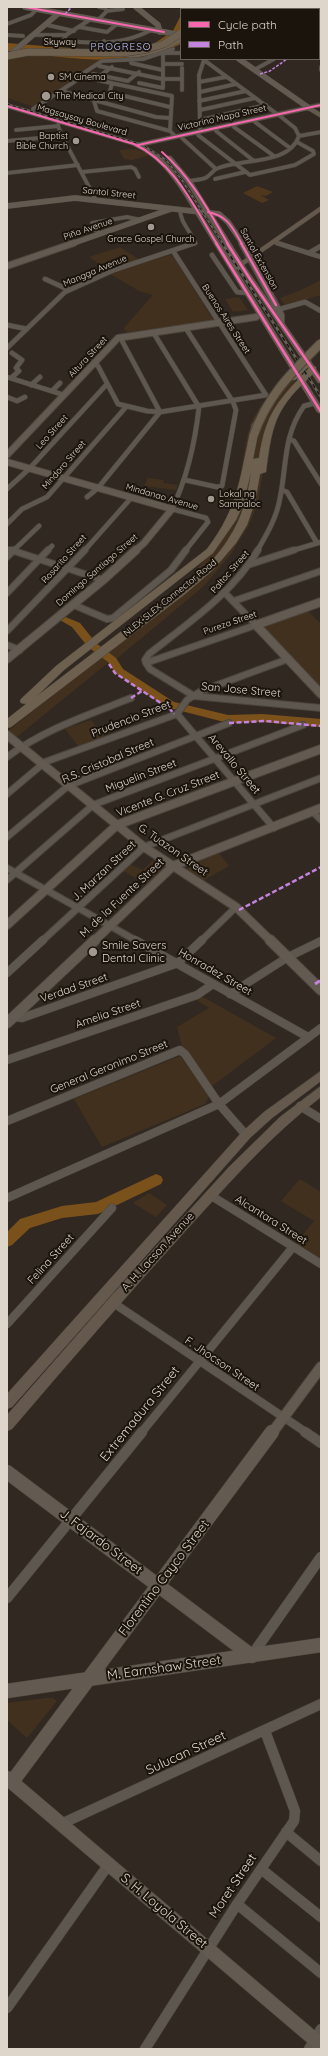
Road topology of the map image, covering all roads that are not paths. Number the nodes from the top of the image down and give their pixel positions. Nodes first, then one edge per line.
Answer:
1 (25, 7) edge
2 (99, 7) edge
3 (136, 7) edge
4 (37, 9) junction
5 (123, 9) dead end
6 (106, 11) junction
7 (59, 13) junction
8 (8, 18) dead end
9 (91, 19) junction
10 (17, 20) junction
11 (98, 20) junction
12 (7, 24) edge
13 (35, 24) dead end
14 (117, 24) junction
15 (47, 25) dead end
16 (80, 27) junction
17 (151, 30) junction
18 (74, 31) junction
19 (162, 32) junction
20 (180, 34) edge
21 (7, 35) edge
22 (33, 35) dead end
23 (66, 35) junction
24 (180, 35) edge
25 (23, 36) dead end
26 (180, 40) edge
27 (104, 42) junction
28 (113, 48) dead end
29 (173, 49) dead end
30 (163, 53) junction
31 (180, 53) edge
32 (8, 55) edge
33 (240, 60) edge
34 (272, 60) edge
35 (121, 61) junction
36 (182, 63) edge
37 (163, 64) junction
38 (99, 66) dead end
39 (148, 67) junction
40 (111, 68) junction
41 (162, 70) junction
42 (254, 70) junction
43 (93, 74) dead end
44 (138, 74) junction
45 (101, 75) junction
46 (83, 76) junction
47 (226, 77) junction
48 (162, 79) junction
49 (182, 79) junction
50 (199, 82) junction
51 (112, 83) junction
52 (139, 83) dead end
53 (236, 84) junction
54 (62, 90) junction
55 (182, 90) dead end
56 (246, 91) junction
57 (200, 92) junction
58 (255, 98) junction
59 (96, 100) junction
60 (7, 101) edge
61 (199, 101) junction
62 (266, 105) junction
63 (321, 105) edge
64 (7, 106) edge
65 (170, 107) junction
66 (309, 108) junction
67 (33, 109) junction
68 (200, 110) junction
69 (278, 115) junction
70 (321, 116) edge
71 (169, 118) junction
72 (200, 120) junction
73 (255, 122) junction
74 (59, 124) junction
75 (234, 127) junction
76 (16, 130) dead end
77 (170, 131) junction
78 (216, 131) junction
79 (321, 132) edge
80 (199, 133) junction
81 (62, 136) junction
82 (175, 136) junction
83 (299, 136) junction
84 (133, 138) junction
85 (182, 138) junction
86 (167, 140) junction
87 (7, 141) edge
88 (297, 142) junction
89 (145, 145) junction
90 (290, 148) junction
91 (164, 153) junction
92 (274, 156) junction
93 (254, 161) junction
94 (78, 165) junction
95 (236, 165) junction
96 (216, 170) junction
97 (82, 172) junction
98 (245, 172) junction
99 (7, 173) edge
100 (139, 177) dead end
101 (215, 178) dead end
102 (189, 181) junction
103 (96, 200) junction
104 (7, 206) edge
105 (321, 208) edge
106 (177, 209) junction
107 (197, 211) junction
108 (208, 212) junction
109 (141, 220) junction
110 (101, 234) junction
111 (275, 242) junction
112 (321, 246) edge
113 (173, 251) junction
114 (309, 253) junction
115 (212, 255) dead end
116 (321, 257) edge
117 (251, 259) junction
118 (8, 265) edge
119 (240, 265) junction
120 (232, 268) junction
121 (45, 279) dead end
122 (69, 290) junction
123 (248, 294) junction
124 (321, 305) edge
125 (314, 308) junction
126 (275, 310) junction
127 (321, 311) edge
128 (258, 314) junction
129 (219, 322) junction
130 (7, 325) edge
131 (185, 327) junction
132 (27, 329) junction
133 (153, 332) junction
134 (120, 337) junction
135 (321, 343) edge
136 (7, 348) edge
137 (321, 350) edge
138 (12, 353) dead end
139 (94, 363) junction
140 (311, 366) junction
141 (40, 377) dead end
142 (9, 378) edge
143 (321, 381) edge
144 (60, 383) dead end
145 (299, 383) junction
146 (31, 384) junction
147 (107, 384) junction
148 (52, 391) junction
149 (64, 395) junction
150 (7, 397) edge
151 (25, 397) dead end
152 (233, 402) junction
153 (315, 403) junction
154 (126, 407) junction
155 (199, 407) junction
156 (160, 412) junction
157 (321, 412) edge
158 (289, 439) junction
159 (7, 455) edge
160 (7, 462) edge
161 (29, 469) junction
162 (63, 478) junction
163 (185, 480) junction
164 (321, 484) edge
165 (98, 488) junction
166 (7, 490) edge
167 (282, 490) junction
168 (87, 497) dead end
169 (132, 497) junction
170 (172, 509) junction
171 (7, 524) edge
172 (242, 525) junction
173 (39, 526) dead end
174 (319, 543) edge
175 (52, 546) dead end
176 (10, 550) edge
177 (7, 557) edge
178 (40, 560) junction
179 (248, 565) junction
180 (68, 569) junction
181 (321, 571) edge
182 (104, 580) junction
183 (224, 592) junction
184 (7, 593) edge
185 (234, 601) junction
186 (321, 602) edge
187 (74, 605) junction
188 (256, 625) junction
189 (7, 631) edge
190 (7, 645) edge
191 (20, 650) junction
192 (7, 659) edge
193 (288, 659) junction
194 (146, 664) junction
195 (321, 694) edge
196 (194, 696) junction
197 (131, 698) dead end
198 (29, 703) junction
199 (321, 708) edge
200 (178, 713) junction
201 (7, 715) edge
202 (229, 723) dead end
203 (7, 724) edge
204 (303, 725) dead end
205 (7, 728) edge
206 (7, 735) edge
207 (197, 736) junction
208 (20, 747) junction
209 (321, 749) edge
210 (7, 757) edge
211 (216, 758) junction
212 (41, 764) junction
213 (321, 778) edge
214 (236, 781) junction
215 (68, 786) junction
216 (7, 794) edge
217 (254, 804) junction
218 (93, 805) junction
219 (317, 810) edge
220 (321, 820) edge
221 (117, 825) junction
222 (274, 828) junction
223 (7, 837) edge
224 (144, 846) junction
225 (173, 866) junction
226 (7, 868) edge
227 (15, 873) junction
228 (7, 880) edge
229 (46, 890) junction
230 (236, 907) junction
231 (78, 908) junction
232 (7, 925) edge
233 (110, 926) junction
234 (321, 941) edge
235 (288, 957) junction
236 (178, 963) junction
237 (7, 973) edge
238 (213, 984) junction
239 (319, 985) edge
240 (230, 994) junction
241 (10, 1020) edge
242 (321, 1028) edge
243 (308, 1037) junction
244 (7, 1060) edge
245 (321, 1075) edge
246 (321, 1091) edge
247 (219, 1104) junction
248 (300, 1106) junction
249 (321, 1120) edge
250 (7, 1121) edge
251 (246, 1135) junction
252 (210, 1195) junction
253 (7, 1198) edge
254 (112, 1208) dead end
255 (293, 1247) junction
256 (321, 1264) edge
257 (112, 1302) junction
258 (7, 1324) edge
259 (200, 1362) junction
260 (321, 1367) edge
261 (7, 1403) edge
262 (283, 1418) junction
263 (7, 1425) edge
264 (321, 1443) edge
265 (7, 1472) edge
266 (71, 1519) junction
267 (321, 1557) edge
268 (158, 1585) junction
269 (7, 1598) edge
270 (321, 1645) edge
271 (252, 1656) junction
272 (89, 1678) junction
273 (7, 1691) edge
274 (321, 1704) edge
275 (265, 1731) junction
276 (9, 1782) edge
277 (61, 1824) junction
278 (286, 1832) junction
279 (321, 1861) edge
280 (109, 1864) junction
281 (261, 1869) junction
282 (237, 1904) junction
283 (321, 1916) edge
284 (209, 1948) junction
285 (321, 1973) edge
286 (7, 2008) edge
287 (317, 2041) edge
288 (145, 2049) edge

1 - 4 street
2 - 6 street
3 - 19 street
4 - 7 street
4 - 10 street
5 - 6 street
6 - 11 street
7 - 9 street
7 - 32 street
8 - 10 street
9 - 11 street
9 - 16 street
10 - 12 street
11 - 14 street
13 - 32 street
14 - 16 street
14 - 17 street
15 - 18 street
16 - 18 street
17 - 19 street
17 - 27 street
18 - 23 street
19 - 20 street
21 - 25 street
22 - 23 street
23 - 27 street
24 - 32 highway, Skyway, bridge
26 - 32 highway, Skyway, bridge
27 - 28 street
29 - 30 street
30 - 31 street
30 - 35 street
30 - 37 street
33 - 42 street
34 - 42 street
35 - 39 street
35 - 40 street
35 - 46 street
36 - 37 street
36 - 49 street
37 - 41 street
38 - 40 street
39 - 41 street
39 - 44 street
40 - 44 street
40 - 45 street
41 - 48 street
42 - 66 street
43 - 45 street
44 - 45 street
44 - 48 street
46 - 51 street
46 - 54 street
47 - 50 street
47 - 50 street
47 - 53 street
48 - 49 street
48 - 52 street
49 - 55 street
50 - 57 street
51 - 65 street
51 - 65 street
53 - 56 street
53 - 57 street
54 - 59 street
54 - 67 street
56 - 58 street
56 - 61 street
57 - 61 street
58 - 62 street
58 - 68 street
59 - 71 street
59 - 77 street
60 - 67 main road, Magsaysay Boulevard
61 - 68 street
62 - 69 street
62 - 72 street
63 - 66 main road, Victorino Mapa Street
64 - 74 main road, Magsaysay Boulevard
65 - 71 street
66 - 69 main road, Victorino Mapa Street
66 - 70 main road
67 - 84 main road, Magsaysay Boulevard
68 - 72 street
69 - 73 main road, Victorino Mapa Street
69 - 80 main road, Victorino Mapa Street
69 - 83 street
71 - 77 street
72 - 80 street
73 - 75 main road, Victorino Mapa Street
73 - 90 street
74 - 76 street
74 - 81 street
74 - 89 main road, Magsaysay Boulevard
75 - 78 main road, Victorino Mapa Street
75 - 92 street
77 - 82 street
78 - 80 main road, Victorino Mapa Street
78 - 93 street
79 - 83 street
80 - 82 main road, Victorino Mapa Street
80 - 85 main road, Victorino Mapa Street
80 - 95 street
81 - 87 street
81 - 94 street
82 - 86 main road, Victorino Mapa Street
83 - 88 street
84 - 86 main road
84 - 89 main road, Magsaysay Boulevard
85 - 86 main road, Victorino Mapa Street
85 - 96 street
86 - 89 main road, Victorino Mapa Street
86 - 91 main road
88 - 90 street
88 - 98 street
89 - 91 main road, Magsaysay Boulevard
89 - 107 main road, Magsaysay Boulevard
90 - 92 street
91 - 102 main road, Magsaysay Boulevard
92 - 93 street
93 - 95 street
94 - 97 street
94 - 99 street
95 - 96 street
95 - 98 street
96 - 102 street
97 - 100 street
97 - 103 street
98 - 101 street
102 - 108 main road, Magsaysay Boulevard
103 - 104 street, Santol Street
103 - 106 street, Santol Street
105 - 111 main road
106 - 107 street, Santol Street
106 - 109 street, Piña Avenue
106 - 113 street, Mangga Avenue
107 - 108 street, Santol Street
107 - 120 main road, Magsaysay Boulevard
108 - 117 street, Santol Extension
108 - 119 main road, Magsaysay Boulevard
109 - 110 street, Piña Avenue
109 - 110 street
110 - 118 street, Piña Avenue
111 - 114 street
111 - 117 main road
112 - 114 street
113 - 122 street, Mangga Avenue
113 - 129 street, Buenos Aires Street
114 - 116 street
115 - 123 street
117 - 119 main road
117 - 126 street, Santol Extension
119 - 120 main road
119 - 126 main road, Magsaysay Boulevard
120 - 123 main road, Magsaysay Boulevard
121 - 122 street
122 - 132 street, Mangga Avenue
123 - 128 main road, Magsaysay Boulevard
124 - 125 street
125 - 126 street
125 - 127 street
126 - 140 main road, Magsaysay Boulevard
128 - 129 street, Altura Street
128 - 145 main road, Magsaysay Boulevard
129 - 131 street, Altura Street
129 - 152 street, Buenos Aires Street
130 - 132 street
131 - 133 street, Altura Street
131 - 152 street
132 - 136 street, Mangga Avenue
133 - 134 street, Altura Street
133 - 155 street
134 - 139 street, Altura Street
134 - 156 street
135 - 198 highway, NLEX-SLEX Connector Road, bridge
137 - 172 highway, NLEX-SLEX Connector Road
138 - 142 street
139 - 147 street
139 - 149 street, Altura Street
140 - 143 main road, Magsaysay Boulevard
140 - 145 highway
141 - 146 street
142 - 146 street
144 - 148 street
145 - 153 main road, Magsaysay Boulevard
145 - 172 highway
145 - 198 highway
146 - 148 street
147 - 154 street
147 - 161 street, Leo Street
148 - 149 street
149 - 159 street, Altura Street
150 - 151 street
152 - 155 street
152 - 163 street
153 - 157 main road, Magsaysay Boulevard
153 - 158 street, Paltoc Street
154 - 156 street
154 - 162 street, Mindoro Street
155 - 156 street
155 - 163 street, Domingo Santiago Street
156 - 165 street
158 - 164 street
158 - 167 street, Paltoc Street
160 - 161 street, Mindanao Avenue
161 - 162 street, Mindanao Avenue
161 - 166 street, Leo Street
162 - 165 street, Mindanao Avenue
162 - 171 street, Mindoro Street
163 - 170 street, Domingo Santiago Street
165 - 168 street
165 - 169 street, Mindanao Avenue
167 - 174 street
167 - 179 street, Paltoc Street
169 - 170 street, Mindanao Avenue
169 - 180 street, Rosarito Street
170 - 182 street, Domingo Santiago Street
170 - 187 street, Mindanao Avenue
172 - 198 highway, NLEX-SLEX Connector Road
173 - 176 street
174 - 179 street
175 - 178 street
176 - 177 street
176 - 178 street
178 - 180 street
178 - 184 street
179 - 183 street, Paltoc Street
180 - 182 street
180 - 189 street, Rosarito Street
181 - 185 street
182 - 187 street, Domingo Santiago Street
183 - 185 street
183 - 194 street, Paltoc Street
185 - 188 street
186 - 188 street, Pureza Street
187 - 191 street, Domingo Santiago Street
188 - 193 street
188 - 194 street, Pureza Street
190 - 191 street
191 - 192 street, Domingo Santiago Street
193 - 195 street
193 - 196 street, Prudencio Street
194 - 196 street, San Jose Street
196 - 199 street, San Jose Street
196 - 200 street, Prudencio Street
197 - 208 street
198 - 201 highway, NLEX-SLEX Connector Road
198 - 203 highway, NLEX-SLEX Connector Road
198 - 205 highway
200 - 207 street, Arevallo Street
200 - 212 street, Prudencio Street
202 - 207 street, R.S. Cristobal Street
204 - 211 street, Miguelin Street
206 - 208 street, G. Tuazon Street
207 - 211 street, Arevallo Street
207 - 215 street, R.S. Cristobal Street
208 - 210 street
208 - 212 street, G. Tuazon Street
209 - 214 street, Vicente G. Cruz Street
211 - 214 street, Arevallo Street
211 - 218 street, Miguelin Street
212 - 215 street, G. Tuazon Street
212 - 216 street, Prudencio Street
213 - 217 street, J. Marzan Street
214 - 217 street, Arevallo Street
214 - 221 street, Vicente G. Cruz Street
215 - 218 street, G. Tuazon Street
215 - 223 street, R.S. Cristobal Street
217 - 222 street, Arevallo Street
217 - 224 street, J. Marzan Street
218 - 221 street, G. Tuazon Street
218 - 227 street, Miguelin Street
219 - 220 street
219 - 222 street, M. de la Fuente Street
221 - 224 street, G. Tuazon Street
221 - 229 street, Vicente G. Cruz Street
222 - 225 street, M. de la Fuente Street
224 - 225 street, G. Tuazon Street
224 - 231 street, J. Marzan Street
225 - 230 street, G. Tuazon Street
225 - 233 street, M. de la Fuente Street
226 - 227 street, Honradez Street
227 - 228 street, Miguelin Street
227 - 229 street, Honradez Street
229 - 231 street, Honradez Street
229 - 232 street, Vicente G. Cruz Street
230 - 235 street, G. Tuazon Street
230 - 236 street, Verdad Street
231 - 233 street, Honradez Street
231 - 237 street, J. Marzan Street
233 - 236 street, Honradez Street
233 - 241 street, M. de la Fuente Street
234 - 235 street
235 - 239 street, G. Tuazon Street
235 - 240 street
236 - 238 street, Honradez Street
236 - 241 street, Verdad Street
238 - 240 street, Honradez Street
238 - 244 street, Amelia Street
240 - 243 street, Honradez Street
242 - 243 street
243 - 247 street
245 - 251 main road, A. H. Lacson Avenue
246 - 248 main road, A. H. Lacson Avenue
247 - 250 street, General Geronimo Street
247 - 251 street, General Geronimo Street
247 - 253 street
248 - 249 street
248 - 252 main road, A. H. Lacson Avenue
251 - 261 main road, A. H. Lacson Avenue
252 - 255 street, Alcantara Street
252 - 257 main road, A. H. Lacson Avenue
254 - 258 street, Felina Street
255 - 256 street, Alcantara Street
255 - 259 street, Extremadura Street
257 - 259 street, F. Jhocson Street
257 - 263 main road, A. H. Lacson Avenue
259 - 262 street, F. Jhocson Street
259 - 266 street, Extremadura Street
260 - 262 street, Florentino Cayco Street
262 - 264 street, F. Jhocson Street
262 - 268 street, Florentino Cayco Street
265 - 266 street, J. Fajardo Street
266 - 268 street, J. Fajardo Street
266 - 269 street, Extremadura Street
267 - 271 street
268 - 271 street, J. Fajardo Street
268 - 272 street, Florentino Cayco Street
270 - 271 street, M. Earnshaw Street
271 - 272 street, M. Earnshaw Street
272 - 273 street, M. Earnshaw Street
272 - 276 street, Florentino Cayco Street
274 - 275 street, Sulucan Street
275 - 277 street, Sulucan Street
275 - 278 street, Moret Street
276 - 277 street, S. H. Loyola Street
277 - 280 street, S. H. Loyola Street
278 - 279 street
278 - 281 street, Moret Street
280 - 284 street, S. H. Loyola Street
280 - 286 street
281 - 282 street, Moret Street
281 - 283 street
282 - 284 street, Moret Street
282 - 285 street
284 - 287 street, S. H. Loyola Street
284 - 288 street, Moret Street

